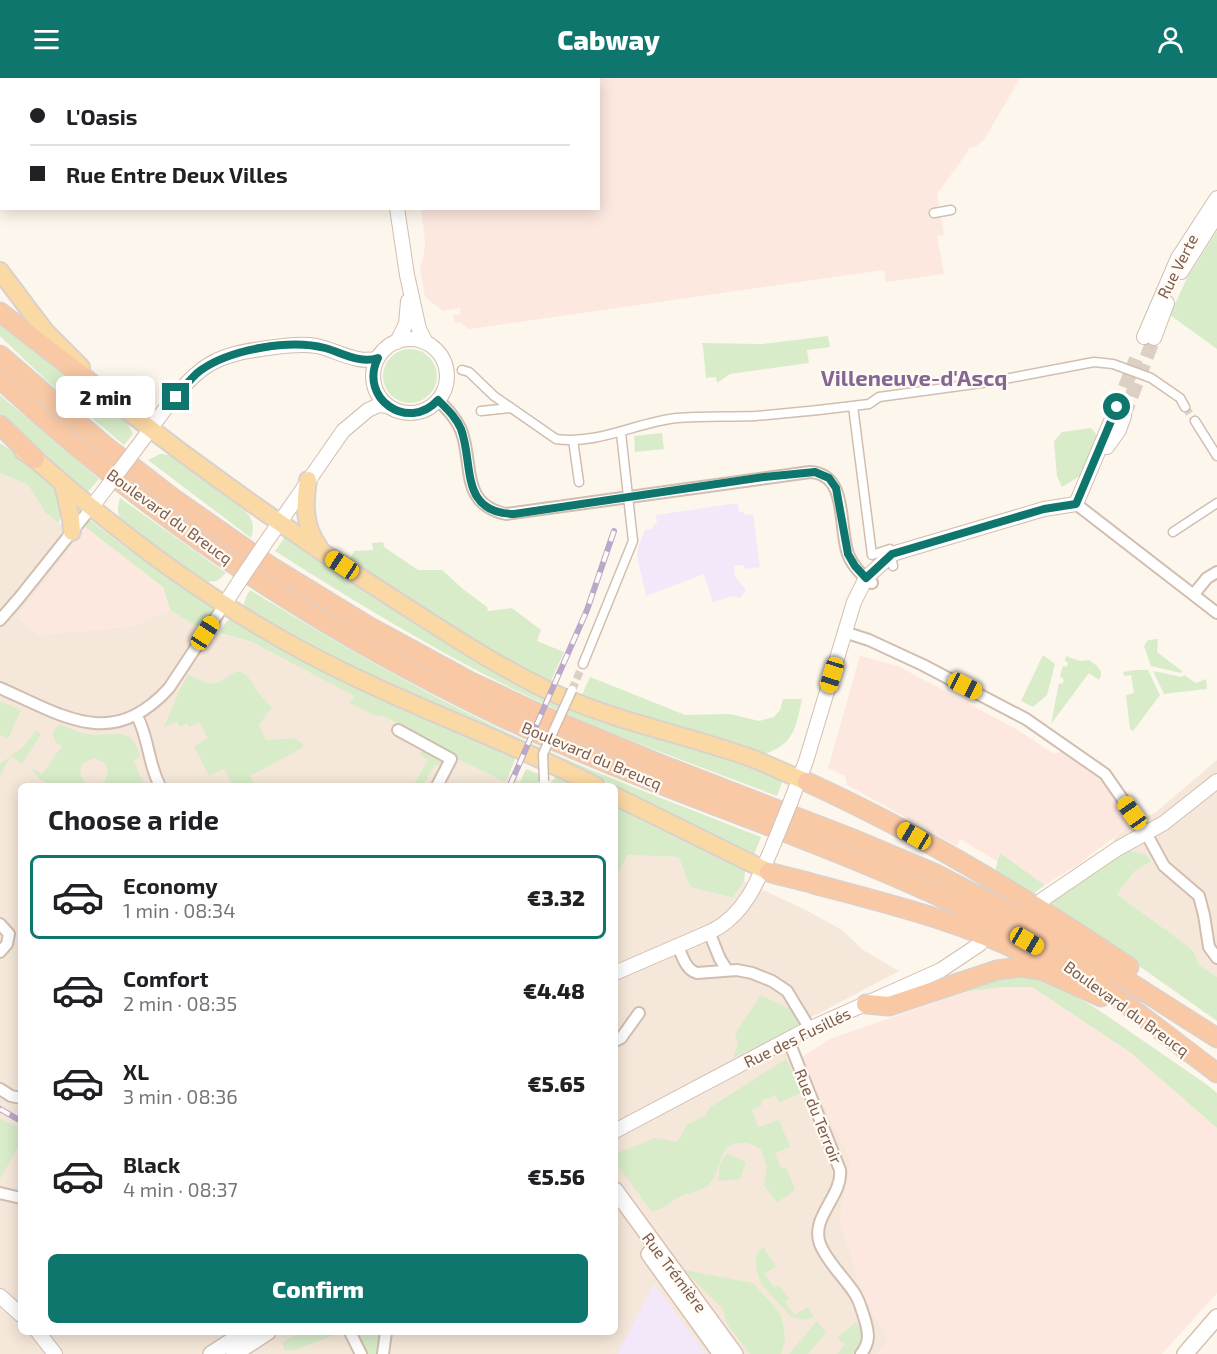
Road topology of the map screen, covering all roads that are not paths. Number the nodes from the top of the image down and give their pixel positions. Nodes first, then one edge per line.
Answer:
1 (1217, 198) edge
2 (397, 210) edge
3 (951, 210) dead end
4 (934, 213) dead end
5 (1217, 215) edge
6 (0, 272) edge
7 (407, 275) junction
8 (0, 312) edge
9 (397, 342) junction
10 (426, 343) junction
11 (0, 355) edge
12 (378, 358) junction
13 (462, 370) dead end
14 (0, 379) edge
15 (113, 399) junction
16 (438, 400) junction
17 (388, 406) junction
18 (853, 406) junction
19 (1185, 407) tunnel mouth
20 (510, 408) junction
21 (481, 411) dead end
22 (1120, 412) tunnel mouth
23 (1195, 421) tunnel mouth
24 (0, 424) edge
25 (151, 429) junction
26 (621, 433) junction
27 (0, 436) edge
28 (573, 440) junction
29 (1217, 456) edge
30 (35, 459) junction
31 (308, 480) junction
32 (579, 482) dead end
33 (63, 484) junction
34 (629, 497) junction
35 (1217, 503) edge
36 (1076, 504) junction
37 (91, 508) junction
38 (280, 522) junction
39 (72, 532) junction
40 (1173, 532) dead end
41 (326, 554) junction
42 (896, 558) junction
43 (1217, 572) edge
44 (869, 580) junction
45 (1194, 594) junction
46 (224, 605) junction
47 (1217, 613) edge
48 (0, 620) edge
49 (848, 633) junction
50 (583, 664) tunnel mouth
51 (0, 688) edge
52 (572, 690) tunnel mouth
53 (136, 716) junction
54 (398, 730) dead end
55 (803, 780) junction
56 (1217, 781) edge
57 (159, 783) edge
58 (439, 783) edge
59 (542, 783) edge
60 (590, 783) edge
61 (618, 798) edge
62 (1146, 833) junction
63 (765, 871) junction
64 (1042, 900) dead end
65 (0, 924) edge
66 (709, 932) junction
67 (980, 944) dead end
68 (678, 946) junction
69 (0, 952) edge
70 (1217, 958) edge
71 (727, 970) junction
72 (618, 972) edge
73 (1087, 990) junction
74 (866, 1004) junction
75 (639, 1013) dead end
76 (1149, 1022) junction
77 (810, 1029) junction
78 (1214, 1036) edge
79 (788, 1039) junction
80 (618, 1040) edge
81 (1217, 1073) edge
82 (0, 1089) edge
83 (18, 1097) edge
84 (618, 1129) edge
85 (0, 1193) edge
86 (618, 1194) edge
87 (18, 1197) edge
88 (618, 1212) edge
89 (0, 1296) edge
90 (18, 1312) edge
91 (1217, 1317) edge
92 (1217, 1332) edge
93 (40, 1335) edge
94 (240, 1335) edge
95 (263, 1335) edge
96 (352, 1335) edge
97 (386, 1335) edge
98 (55, 1354) edge
99 (211, 1354) edge
100 (234, 1354) edge
101 (361, 1354) edge
102 (383, 1354) edge
103 (721, 1354) edge
104 (735, 1354) edge
105 (861, 1354) edge
106 (1185, 1354) edge
107 (1198, 1354) edge

1 - 5 street, Rue Verte
2 - 7 street
3 - 4 street
6 - 15 main road
7 - 9 street
7 - 10 street
8 - 15 highway
9 - 10 street
9 - 12 street
10 - 16 street
11 - 78 highway, Boulevard du Breucq
12 - 17 street
12 - 25 street
13 - 20 street
14 - 76 highway, Boulevard du Breucq
15 - 25 main road
16 - 17 street
16 - 34 street
17 - 31 street
18 - 19 street
18 - 26 street
18 - 42 street
20 - 21 street
20 - 28 street
22 - 36 street
23 - 29 street
24 - 30 highway
25 - 37 street, bridge
25 - 38 main road
26 - 28 street
26 - 34 street
27 - 30 main road
28 - 32 street
30 - 33 main road
31 - 38 street
31 - 41 main road
33 - 37 main road
33 - 39 main road
34 - 44 street
34 - 50 street
35 - 40 street
36 - 42 street
36 - 45 street
37 - 39 street
37 - 46 main road
38 - 41 main road
38 - 46 street, bridge
39 - 48 street
41 - 55 main road
42 - 44 street
43 - 45 street
44 - 49 street
45 - 47 street
46 - 53 street
46 - 60 main road
49 - 55 street
49 - 62 street
51 - 53 street
52 - 59 street, bridge
53 - 57 street
54 - 58 street
55 - 63 street
55 - 78 highway
56 - 62 street
61 - 63 main road
62 - 64 street
62 - 70 street
63 - 66 street
63 - 73 highway
65 - 69 street
66 - 68 street
66 - 71 street
67 - 74 street, Rue des Fusillés
68 - 71 street
68 - 72 street
71 - 77 street
73 - 74 highway
73 - 76 highway
74 - 77 street, Rue des Fusillés
75 - 80 street
76 - 81 highway, Boulevard du Breucq
77 - 79 street, Rue des Fusillés
79 - 84 street, Rue des Fusillés
79 - 105 street, Rue du Terroir
82 - 83 street
85 - 87 street
86 - 104 main road, Rue Trémière
88 - 103 main road, Rue Trémière
89 - 90 street
91 - 106 main road
92 - 107 main road
93 - 98 street
94 - 99 main road
95 - 100 main road
96 - 101 street
97 - 102 street

